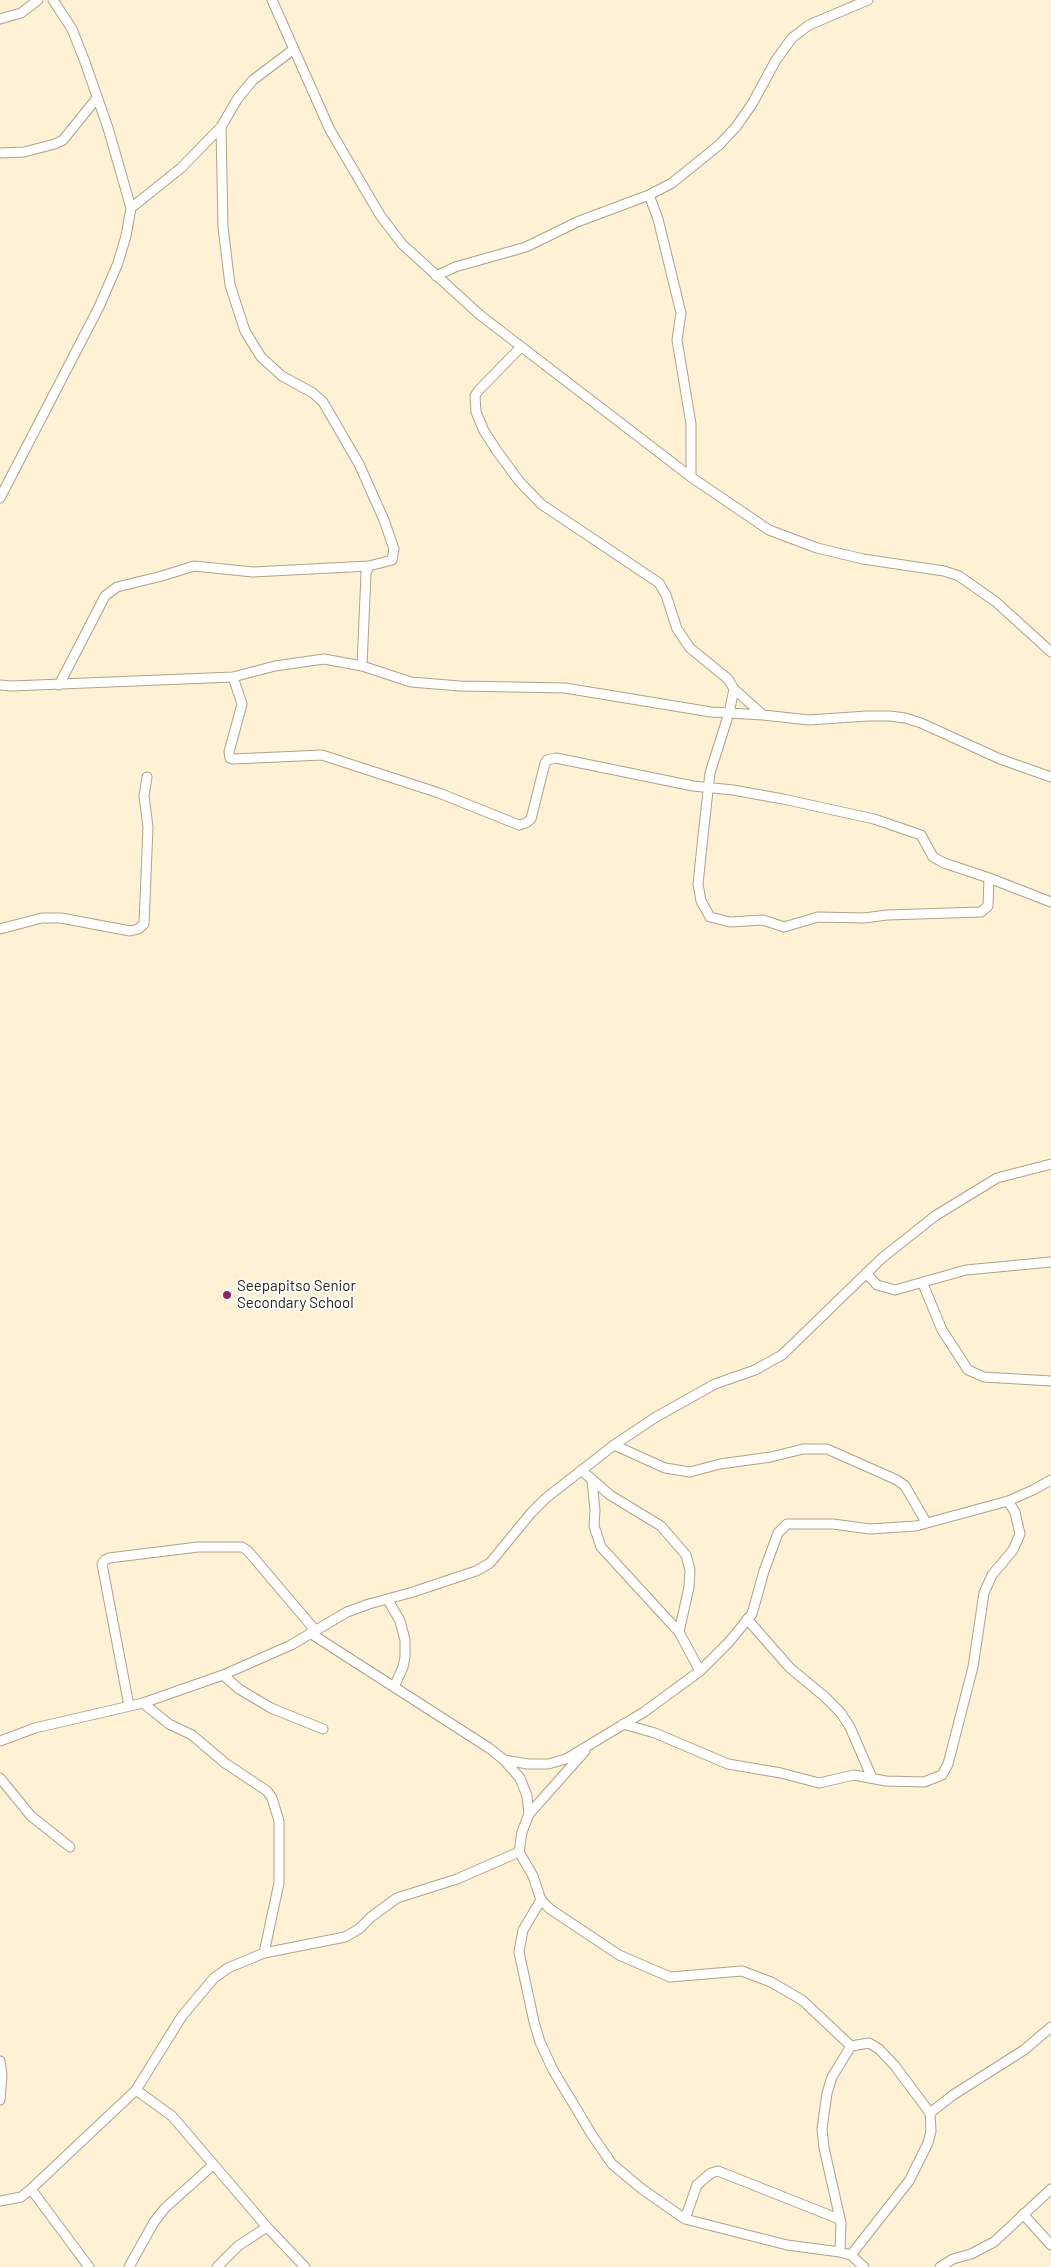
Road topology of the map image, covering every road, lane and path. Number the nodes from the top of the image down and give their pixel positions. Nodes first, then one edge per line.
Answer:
1 (38, 0) edge
2 (53, 0) edge
3 (272, 0) edge
4 (868, 0) edge
5 (0, 19) edge
6 (294, 49) junction
7 (97, 98) junction
8 (221, 127) junction
9 (0, 153) edge
10 (649, 195) junction
11 (131, 208) junction
12 (436, 276) junction
13 (521, 347) junction
14 (691, 477) junction
15 (0, 498) edge
16 (369, 566) junction
17 (1051, 652) edge
18 (362, 666) junction
19 (233, 677) junction
20 (0, 685) edge
21 (58, 685) junction
22 (734, 689) junction
23 (729, 713) junction
24 (762, 715) junction
25 (147, 777) dead end
26 (1051, 777) edge
27 (709, 788) junction
28 (989, 878) junction
29 (1051, 902) edge
30 (0, 929) edge
31 (1051, 1164) edge
32 (1051, 1262) edge
33 (866, 1273) junction
34 (923, 1284) junction
35 (1051, 1381) edge
36 (614, 1446) junction
37 (581, 1470) junction
38 (1051, 1480) edge
39 (592, 1481) junction
40 (1008, 1501) junction
41 (926, 1522) junction
42 (388, 1600) junction
43 (747, 1619) junction
44 (313, 1632) junction
45 (679, 1632) junction
46 (700, 1671) junction
47 (222, 1675) junction
48 (394, 1687) junction
49 (143, 1703) junction
50 (129, 1706) junction
51 (623, 1724) junction
52 (323, 1729) dead end
53 (0, 1741) edge
54 (590, 1744) junction
55 (504, 1760) junction
56 (0, 1778) edge
57 (872, 1778) junction
58 (529, 1814) junction
59 (70, 1847) dead end
60 (520, 1852) junction
61 (541, 1900) junction
62 (264, 1953) junction
63 (1051, 2026) edge
64 (851, 2046) junction
65 (0, 2061) edge
66 (136, 2090) junction
67 (0, 2100) edge
68 (930, 2113) junction
69 (213, 2165) junction
70 (1051, 2189) edge
71 (31, 2190) junction
72 (0, 2201) edge
73 (1023, 2214) junction
74 (684, 2219) junction
75 (839, 2219) junction
76 (267, 2227) junction
77 (1051, 2245) edge
78 (840, 2252) junction
79 (851, 2255) junction
80 (90, 2267) edge
81 (129, 2267) edge
82 (217, 2267) edge
83 (306, 2267) edge
84 (864, 2267) edge
85 (940, 2267) edge

1 - 5 street
2 - 7 street
3 - 6 street
4 - 10 street
6 - 8 street
6 - 12 street
7 - 9 street
7 - 11 street
8 - 11 street
8 - 16 street
10 - 12 street
10 - 14 street
11 - 15 street
12 - 13 street
13 - 14 street
13 - 22 street
14 - 17 street
16 - 18 street
16 - 21 street
18 - 19 street
18 - 23 street
19 - 21 street
19 - 27 street
20 - 21 street
22 - 23 street
22 - 24 street
23 - 24 street
23 - 27 street
24 - 26 street
25 - 30 street
27 - 28 street
27 - 28 street
28 - 29 street
31 - 33 street
32 - 34 street
33 - 34 street
33 - 36 street
34 - 35 street
36 - 37 street
36 - 41 street
37 - 39 street
37 - 42 street
38 - 40 street
39 - 45 street
39 - 45 street
40 - 41 street
40 - 57 street
41 - 43 street
42 - 44 street
42 - 48 street
43 - 46 street
43 - 57 street
44 - 47 street
44 - 48 street
44 - 50 street
45 - 46 street
46 - 51 street
47 - 49 street
47 - 52 street
48 - 55 street
49 - 50 street
49 - 62 street
50 - 53 street
51 - 54 street
51 - 57 street
54 - 55 street
54 - 58 street
55 - 58 street
56 - 59 street
58 - 60 street
60 - 61 street
60 - 62 street
61 - 64 street
61 - 74 street
62 - 66 street
63 - 68 street
64 - 68 street
64 - 75 street
65 - 67 street
66 - 69 street
66 - 71 street
68 - 79 street
69 - 76 street
69 - 81 street
70 - 73 street
71 - 72 street
71 - 80 street
73 - 77 street
73 - 85 street
74 - 75 street
74 - 78 street
75 - 78 street
76 - 82 street
76 - 83 street
78 - 79 street
79 - 84 street

